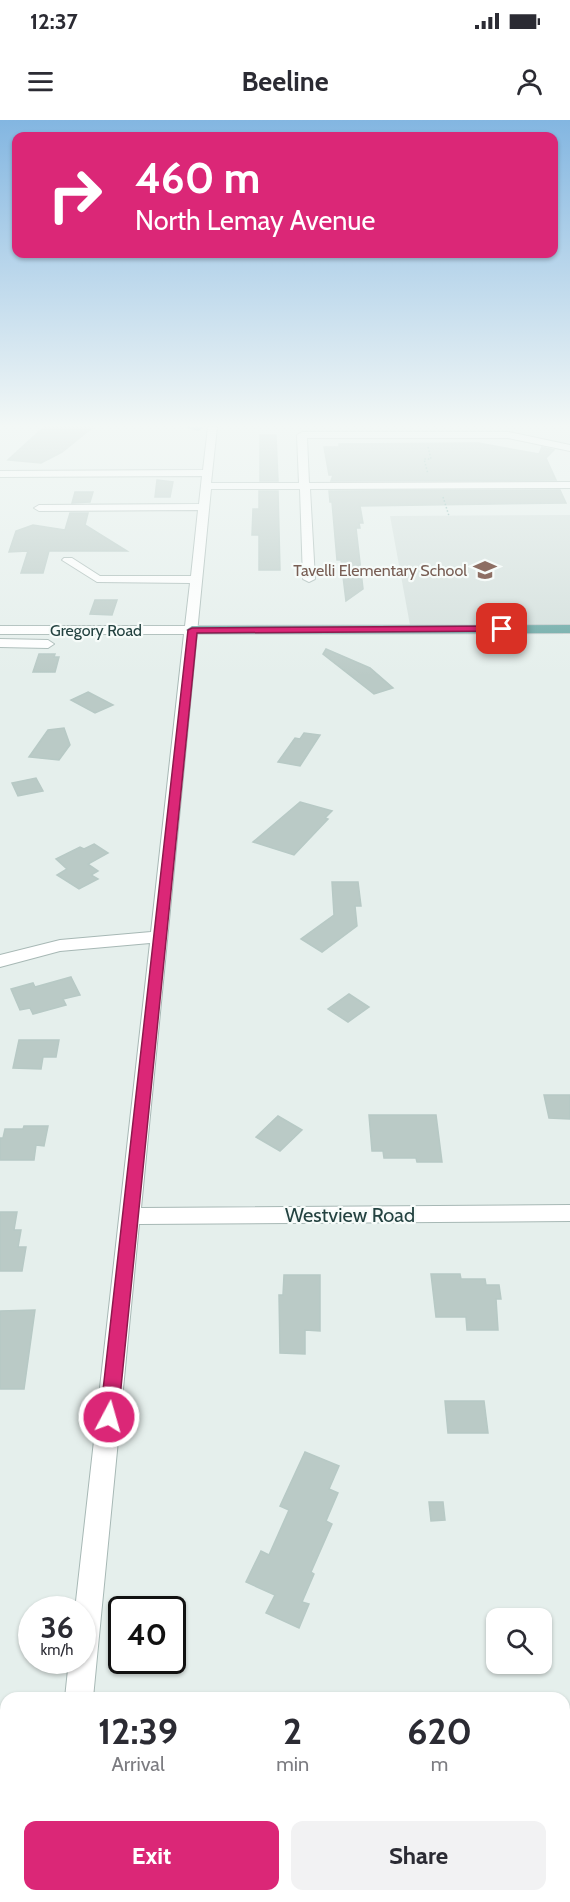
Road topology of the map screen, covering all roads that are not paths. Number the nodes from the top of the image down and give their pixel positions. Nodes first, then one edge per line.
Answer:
1 (204, 510) edge
2 (306, 510) edge
3 (68, 560) dead end
4 (309, 579) dead end
5 (197, 580) junction
6 (570, 629) edge
7 (0, 630) edge
8 (192, 630) junction
9 (0, 644) edge
10 (48, 644) dead end
11 (160, 937) junction
12 (0, 960) edge
13 (570, 1213) edge
14 (131, 1216) junction
15 (80, 1692) edge

1 - 5 street
2 - 4 street
3 - 5 street
5 - 8 street
6 - 8 main road
7 - 8 street, Gregory Road
8 - 11 street
9 - 10 street
11 - 12 street
11 - 14 street
13 - 14 street, Westview Road
14 - 15 street

